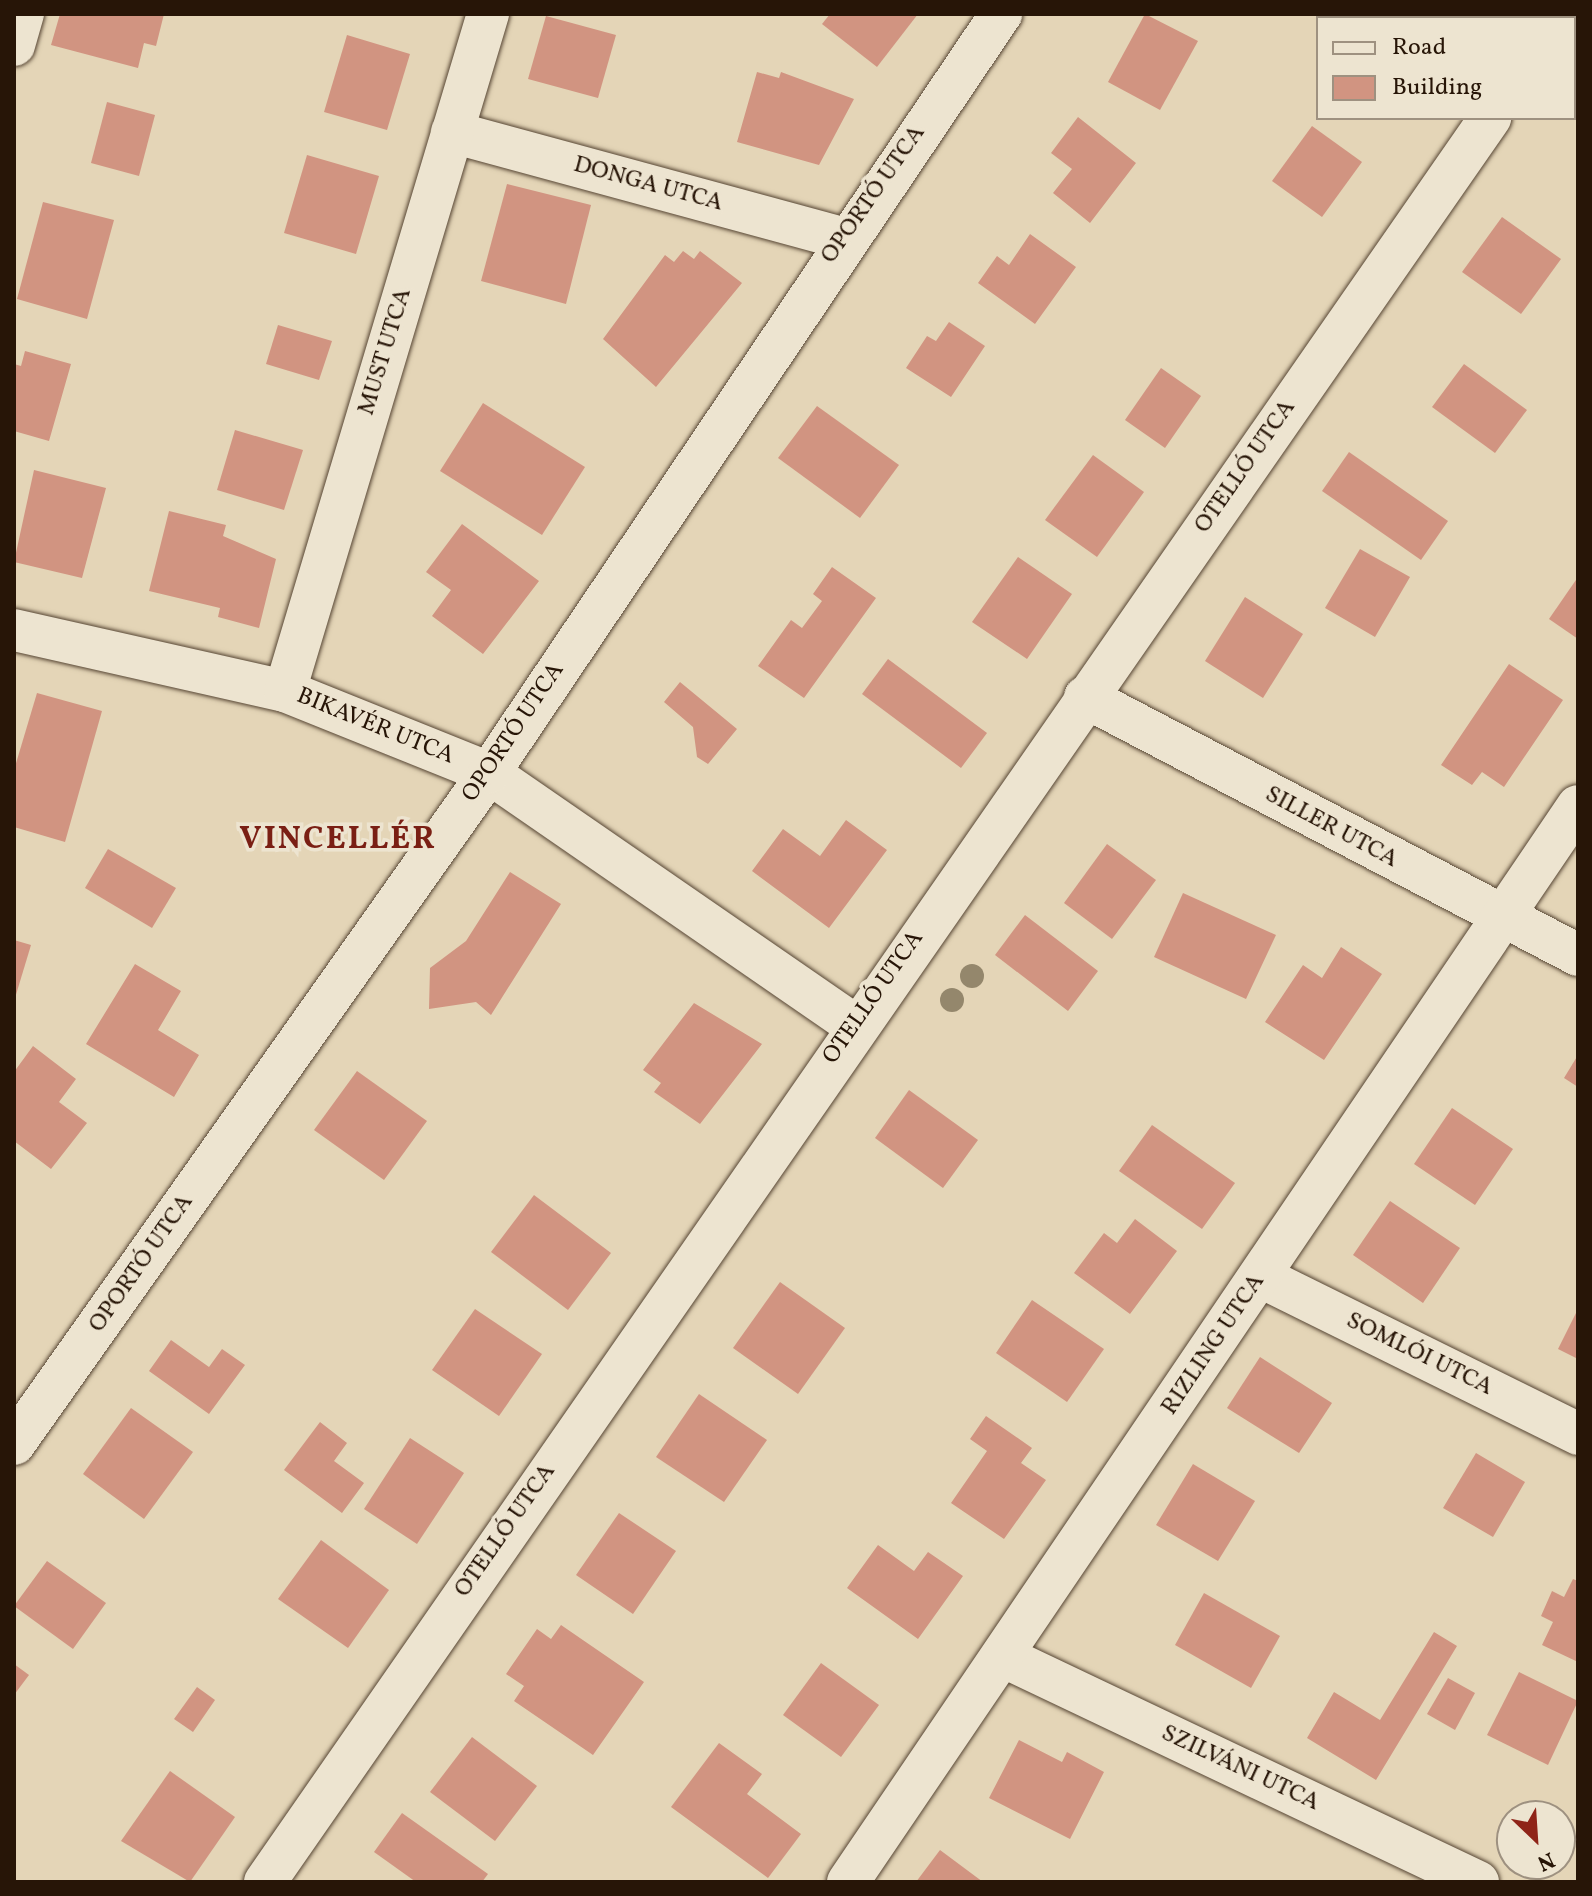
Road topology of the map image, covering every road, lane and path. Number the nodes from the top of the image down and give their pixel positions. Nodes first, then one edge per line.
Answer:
1 (23, 14) edge
2 (488, 14) edge
3 (1001, 14) edge
4 (14, 45) edge
5 (1489, 120) edge
6 (452, 132) junction
7 (843, 238) junction
8 (14, 630) edge
9 (285, 691) junction
10 (1085, 697) junction
11 (489, 773) junction
12 (1578, 806) edge
13 (1500, 917) junction
14 (1578, 955) edge
15 (854, 1025) junction
16 (1261, 1277) junction
17 (1578, 1434) edge
18 (14, 1444) edge
19 (1002, 1656) junction
20 (265, 1882) edge
21 (848, 1882) edge
22 (1478, 1882) edge

1 - 4 street
2 - 6 street, MUST UTCA
3 - 7 street, OPORTÓ UTCA
5 - 10 street, OTELLÓ UTCA
6 - 7 street, DONGA UTCA
6 - 9 street, MUST UTCA
7 - 11 street, OPORTÓ UTCA
8 - 9 street, BIKAVÉR UTCA
9 - 11 street, BIKAVÉR UTCA
10 - 13 street, SILLER UTCA
10 - 15 street, OTELLÓ UTCA
11 - 15 street, BIKAVÉR UTCA
11 - 18 street, OPORTÓ UTCA
12 - 13 street, RIZLING UTCA
13 - 14 street, SILLER UTCA
13 - 16 street, RIZLING UTCA
15 - 20 street, OTELLÓ UTCA
16 - 17 street, SOMLÓI UTCA
16 - 19 street, RIZLING UTCA
19 - 21 street, RIZLING UTCA
19 - 22 street, SZILVÁNI UTCA

